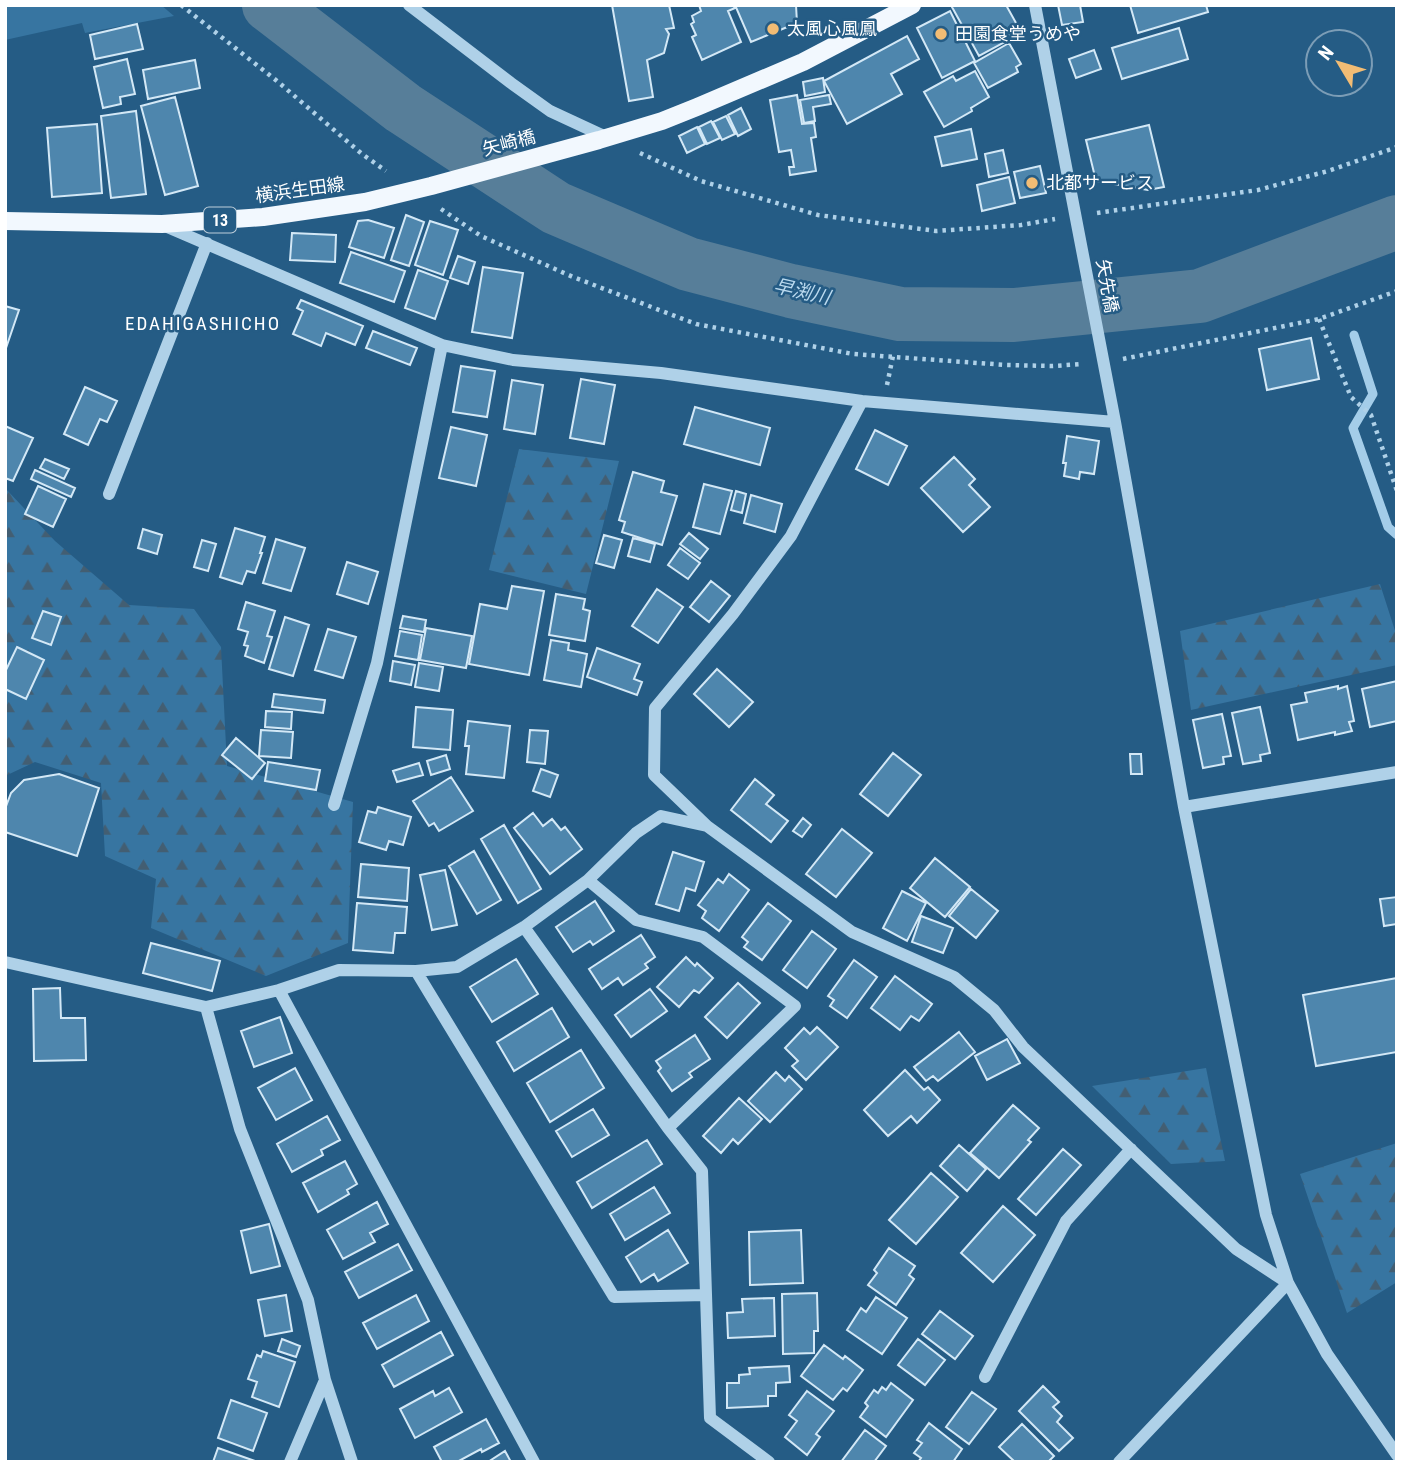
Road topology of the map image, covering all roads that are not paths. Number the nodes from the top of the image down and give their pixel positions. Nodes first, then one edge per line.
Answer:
1 (912, 5) edge
2 (1035, 5) edge
3 (410, 6) edge
4 (603, 139) junction
5 (432, 195) joint
6 (5, 222) edge
7 (162, 224) junction
8 (207, 243) junction
9 (442, 345) junction
10 (862, 401) junction
11 (1115, 422) junction
12 (110, 494) dead end
13 (1397, 772) edge
14 (334, 805) dead end
15 (1184, 807) junction
16 (707, 826) junction
17 (588, 880) junction
18 (524, 926) junction
19 (5, 962) edge
20 (416, 971) junction
21 (279, 990) junction
22 (206, 1007) junction
23 (668, 1128) junction
24 (1131, 1149) junction
25 (1288, 1283) junction
26 (706, 1295) junction
27 (985, 1377) dead end
28 (325, 1380) junction
29 (1397, 1455) edge
30 (290, 1462) edge
31 (352, 1462) edge
32 (534, 1462) edge
33 (769, 1462) edge
34 (1119, 1462) edge

1 - 4 main road, 13
2 - 11 street, 矢先橋
3 - 4 street
4 - 5 main road, 矢崎橋 / 13
5 - 7 main road, 横浜生田線 / 13
6 - 7 main road, 横浜生田線 / 13
7 - 8 street
8 - 9 street
8 - 12 street
9 - 10 street
9 - 14 street
10 - 11 street
10 - 16 street
11 - 15 street, 矢先橋
13 - 15 street
15 - 25 street, 矢先橋
16 - 17 street
16 - 24 street
17 - 18 street
17 - 23 street
18 - 20 street
18 - 23 street
19 - 22 street
20 - 21 street
20 - 26 street
21 - 22 street
21 - 32 street
22 - 28 street
23 - 26 street
24 - 25 street
24 - 27 street
25 - 29 street, 矢先橋
25 - 34 street
26 - 33 street
28 - 30 street
28 - 31 street

